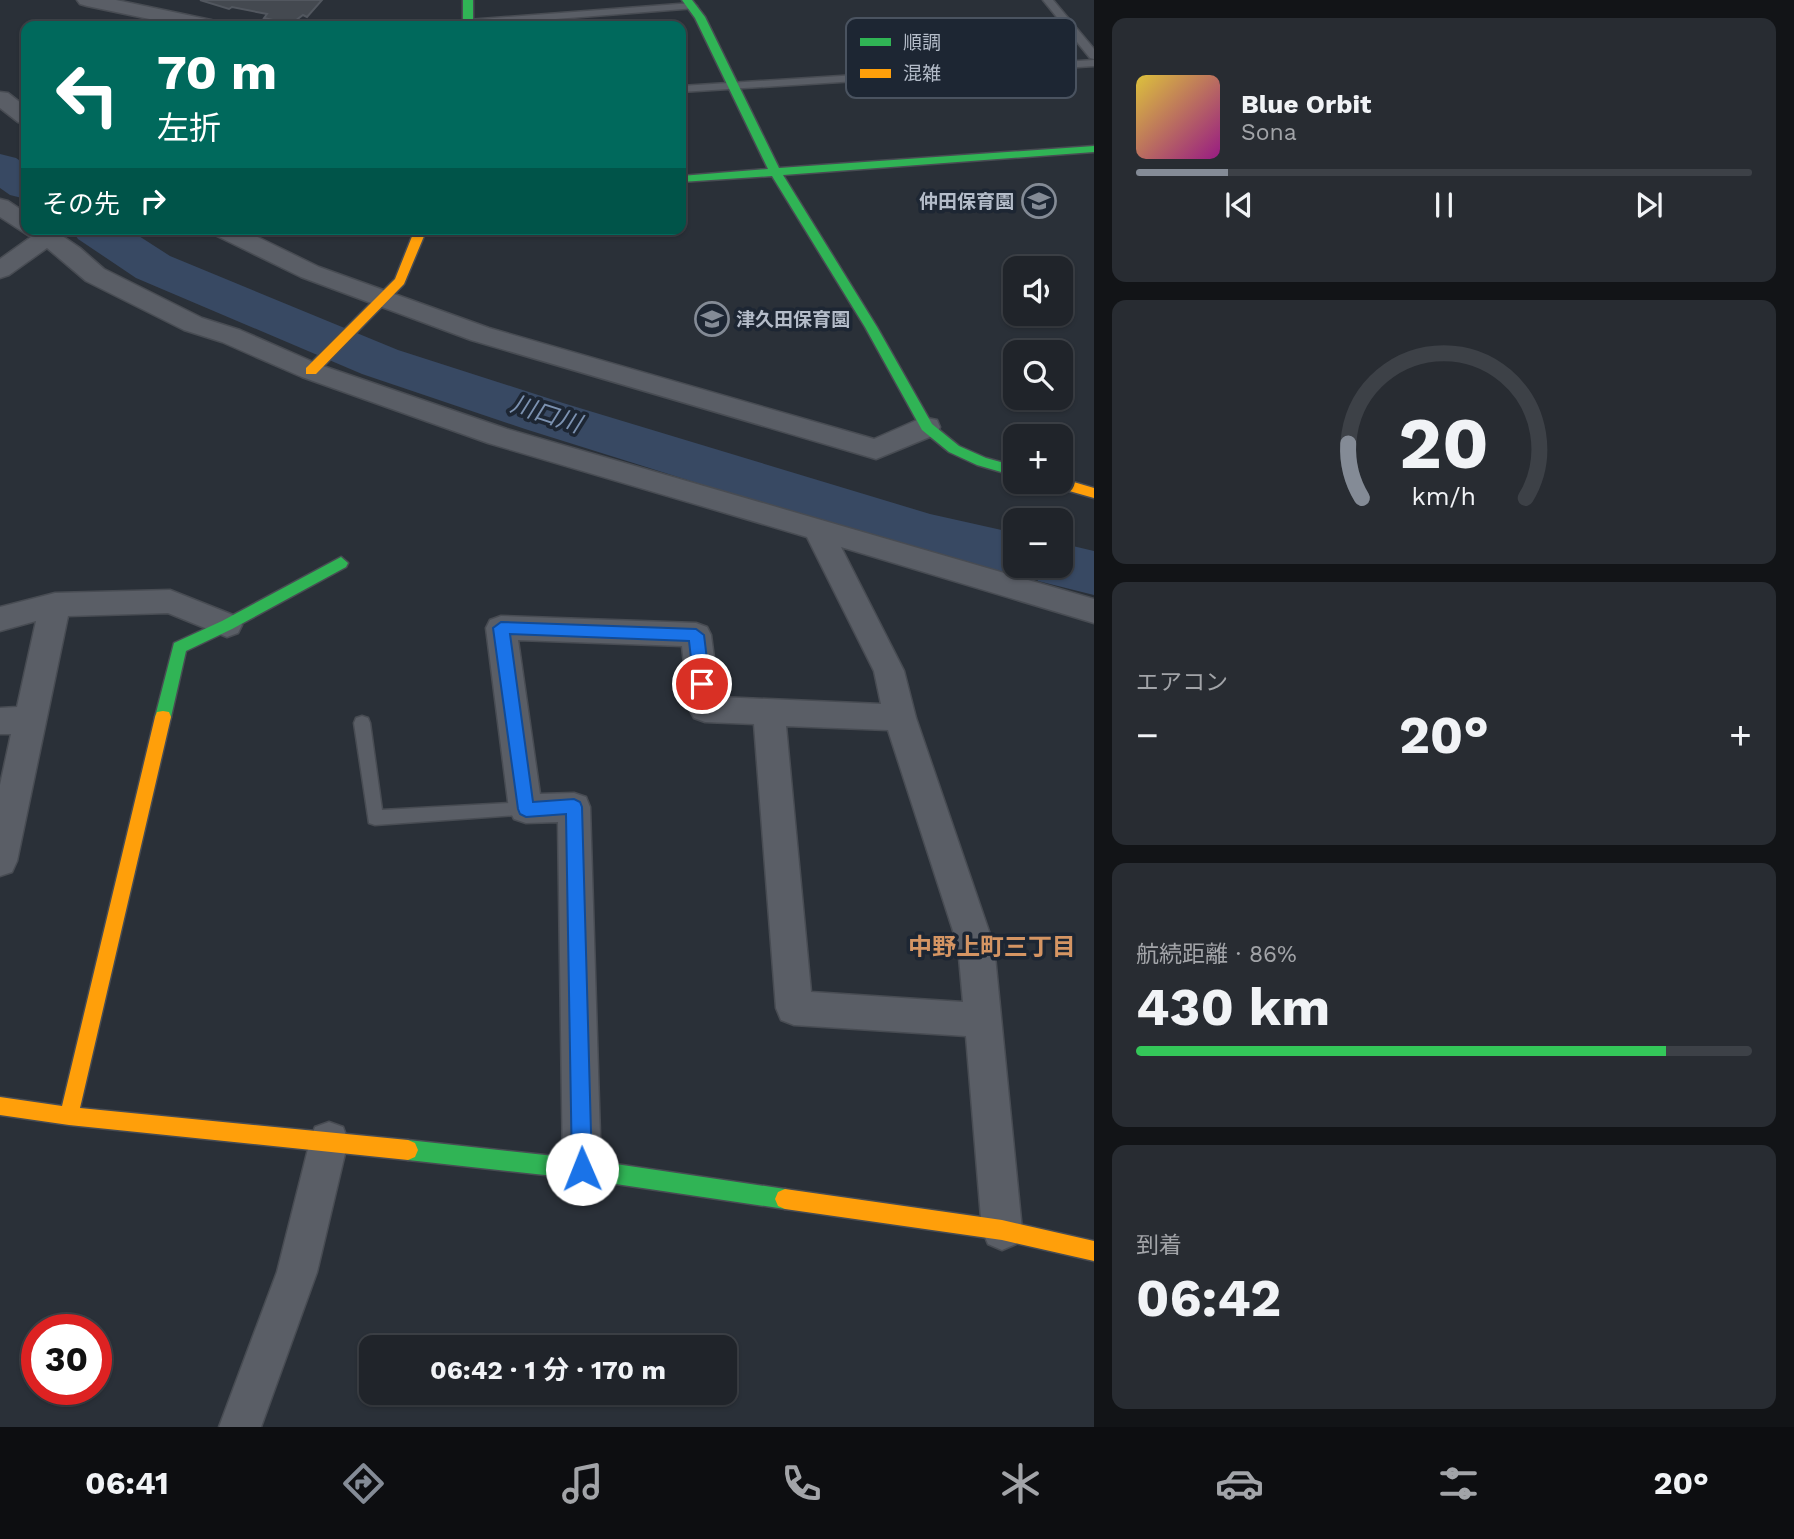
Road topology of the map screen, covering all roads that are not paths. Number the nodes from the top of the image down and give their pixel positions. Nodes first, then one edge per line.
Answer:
1 (88, 0) edge
2 (468, 0) edge
3 (1048, 0) edge
4 (690, 3) edge
5 (1063, 18) edge
6 (187, 21) edge
7 (468, 21) edge
8 (500, 21) edge
9 (1076, 34) edge
10 (1094, 56) edge
11 (1094, 63) edge
12 (1076, 64) edge
13 (846, 79) edge
14 (735, 86) junction
15 (686, 89) edge
16 (0, 98) edge
17 (21, 113) edge
18 (1094, 149) edge
19 (775, 172) junction
20 (686, 179) edge
21 (0, 206) edge
22 (21, 220) edge
23 (32, 235) edge
24 (44, 235) edge
25 (233, 235) edge
26 (419, 235) edge
27 (0, 270) edge
28 (379, 301) junction
29 (314, 368) junction
30 (927, 427) junction
31 (1003, 467) edge
32 (1073, 487) edge
33 (1094, 493) edge
34 (818, 531) junction
35 (341, 563) dead end
36 (55, 605) junction
37 (1094, 611) edge
38 (0, 619) edge
39 (227, 625) junction
40 (769, 712) junction
41 (901, 718) junction
42 (15, 721) edge
43 (362, 723) dead end
44 (526, 809) junction
45 (0, 861) edge
46 (982, 1020) junction
47 (0, 1106) edge
48 (69, 1116) junction
49 (329, 1141) junction
50 (582, 1169) junction
51 (1002, 1230) junction
52 (1094, 1251) edge
53 (240, 1427) edge

1 - 6 street
2 - 7 street
3 - 5 lane
4 - 8 lane
4 - 14 street
9 - 10 lane
11 - 12 lane
13 - 14 lane
14 - 15 lane
14 - 19 street
16 - 17 street
18 - 19 street
19 - 20 street
19 - 30 street
21 - 22 street
23 - 27 street
24 - 29 street
25 - 28 street
26 - 28 street
28 - 29 street
28 - 30 street
29 - 34 street
30 - 31 street
32 - 33 street
34 - 37 street
34 - 41 street
35 - 39 street
36 - 38 street
36 - 39 street
36 - 42 street
39 - 48 street
40 - 41 street
40 - 44 street
40 - 46 street
41 - 46 street
42 - 45 street
43 - 44 lane
44 - 50 street
46 - 51 street
47 - 48 street
48 - 49 street
49 - 50 street
49 - 53 street
50 - 51 street
51 - 52 street

